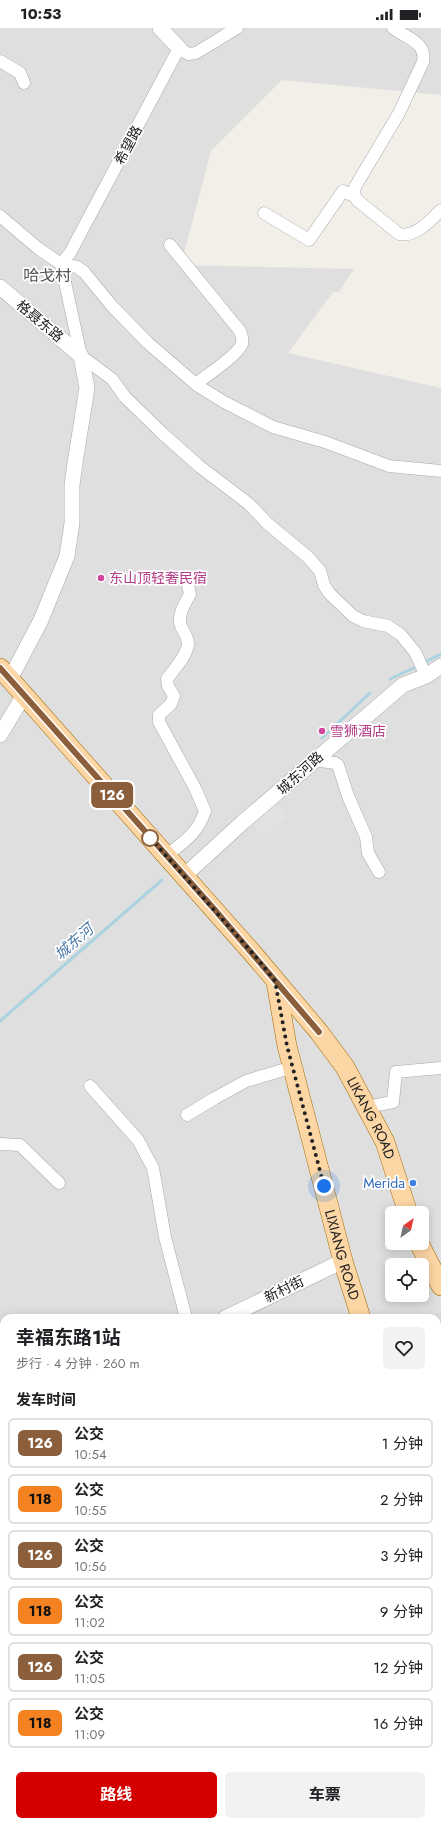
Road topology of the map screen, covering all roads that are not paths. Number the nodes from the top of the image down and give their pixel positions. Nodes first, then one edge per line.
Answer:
1 (160, 28) edge
2 (237, 28) edge
3 (393, 28) edge
4 (179, 48) junction
5 (0, 61) edge
6 (24, 83) dead end
7 (354, 194) junction
8 (441, 210) edge
9 (264, 213) dead end
10 (0, 216) edge
11 (170, 245) dead end
12 (61, 264) junction
13 (0, 287) edge
14 (81, 356) junction
15 (196, 384) junction
16 (441, 471) edge
17 (188, 585) dead end
18 (441, 666) edge
19 (422, 668) junction
20 (5, 674) edge
21 (24, 695) junction
22 (0, 736) edge
23 (314, 760) junction
24 (166, 856) junction
25 (379, 872) dead end
26 (184, 875) junction
27 (275, 981) junction
28 (319, 1032) junction
29 (287, 1046) junction
30 (293, 1067) junction
31 (441, 1068) edge
32 (90, 1086) dead end
33 (367, 1107) junction
34 (187, 1115) dead end
35 (0, 1144) edge
36 (59, 1183) dead end
37 (406, 1206) edge
38 (423, 1250) edge
39 (344, 1261) junction
40 (441, 1286) edge
41 (185, 1314) edge
42 (232, 1314) edge
43 (359, 1314) edge

1 - 4 street
2 - 4 street
3 - 7 street
4 - 12 street, 希望路
5 - 6 street
7 - 8 street
7 - 9 street
10 - 12 street
11 - 15 street
12 - 14 street
12 - 15 street
13 - 14 street, 格聂东路
14 - 19 street
14 - 20 street
15 - 16 street
17 - 24 street
18 - 19 street, 城东河路
19 - 23 street, 城东河路
20 - 21 main road, LIKANG ROAD
21 - 22 street
21 - 24 main road, LIKANG ROAD
23 - 25 street
23 - 26 street, 城东河路
24 - 26 main road, LIKANG ROAD
26 - 27 main road, LIKANG ROAD
27 - 28 main road, LIKANG ROAD
27 - 29 main road, LIXIANG ROAD
28 - 29 main road
28 - 33 main road, LIKANG ROAD
29 - 30 main road, LIXIANG ROAD
30 - 34 street
30 - 39 main road, LIXIANG ROAD
31 - 33 street
32 - 41 street
33 - 37 main road, LIKANG ROAD
35 - 36 street
38 - 40 main road
39 - 42 street, 新村街
39 - 43 main road, LIXIANG ROAD

